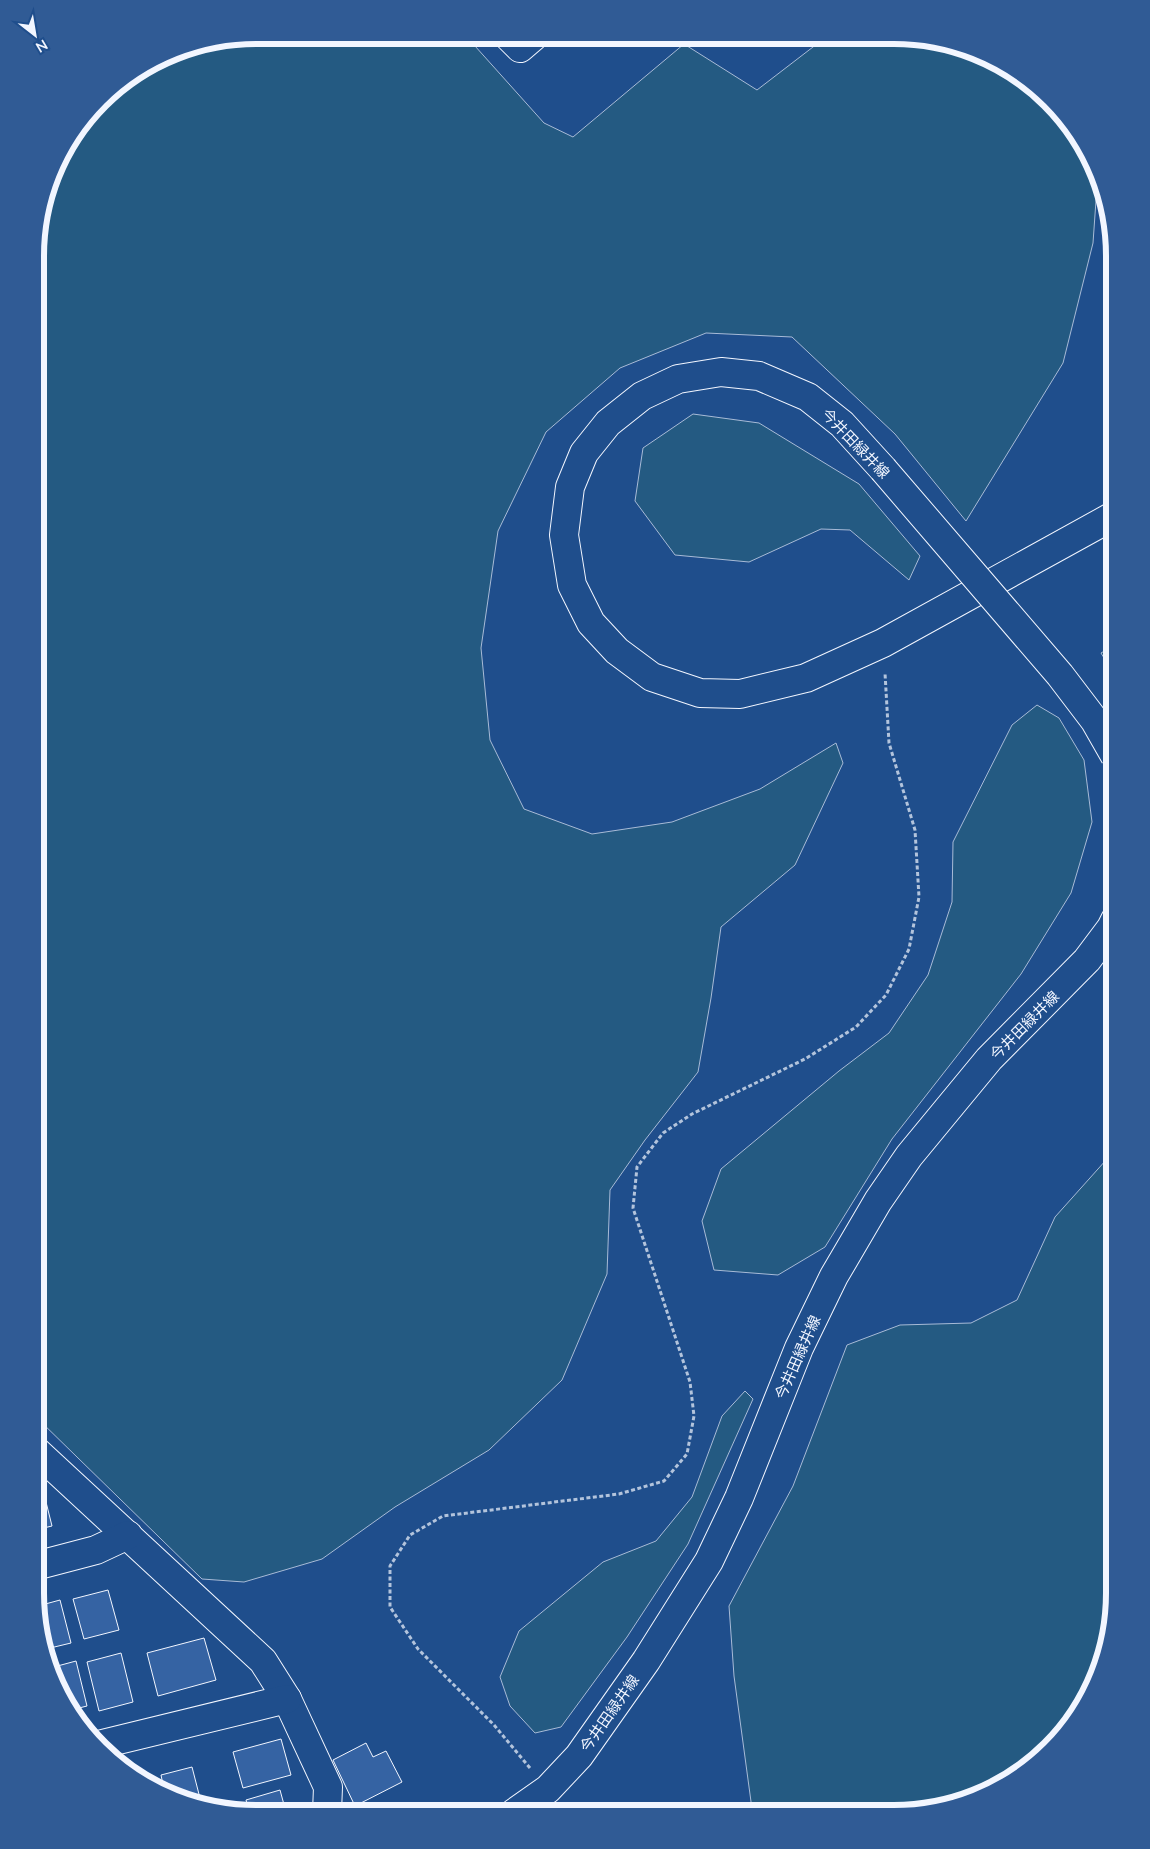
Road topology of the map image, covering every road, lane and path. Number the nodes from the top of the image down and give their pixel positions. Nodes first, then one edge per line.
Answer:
1 (1106, 520) edge
2 (883, 643) junction
3 (1106, 739) edge
4 (1106, 935) edge
5 (44, 1458) edge
6 (128, 1535) junction
7 (44, 1564) edge
8 (287, 1699) junction
9 (106, 1743) edge
10 (548, 1789) junction
11 (327, 1805) edge
12 (525, 1805) edge

1 - 2 main road, 今井田緑井線
2 - 3 main road, 今井田緑井線, bridge
2 - 10 path
4 - 10 main road, 今井田緑井線
5 - 6 main road
6 - 7 main road
6 - 8 main road
8 - 9 main road
8 - 11 main road
10 - 12 main road, 今井田緑井線

